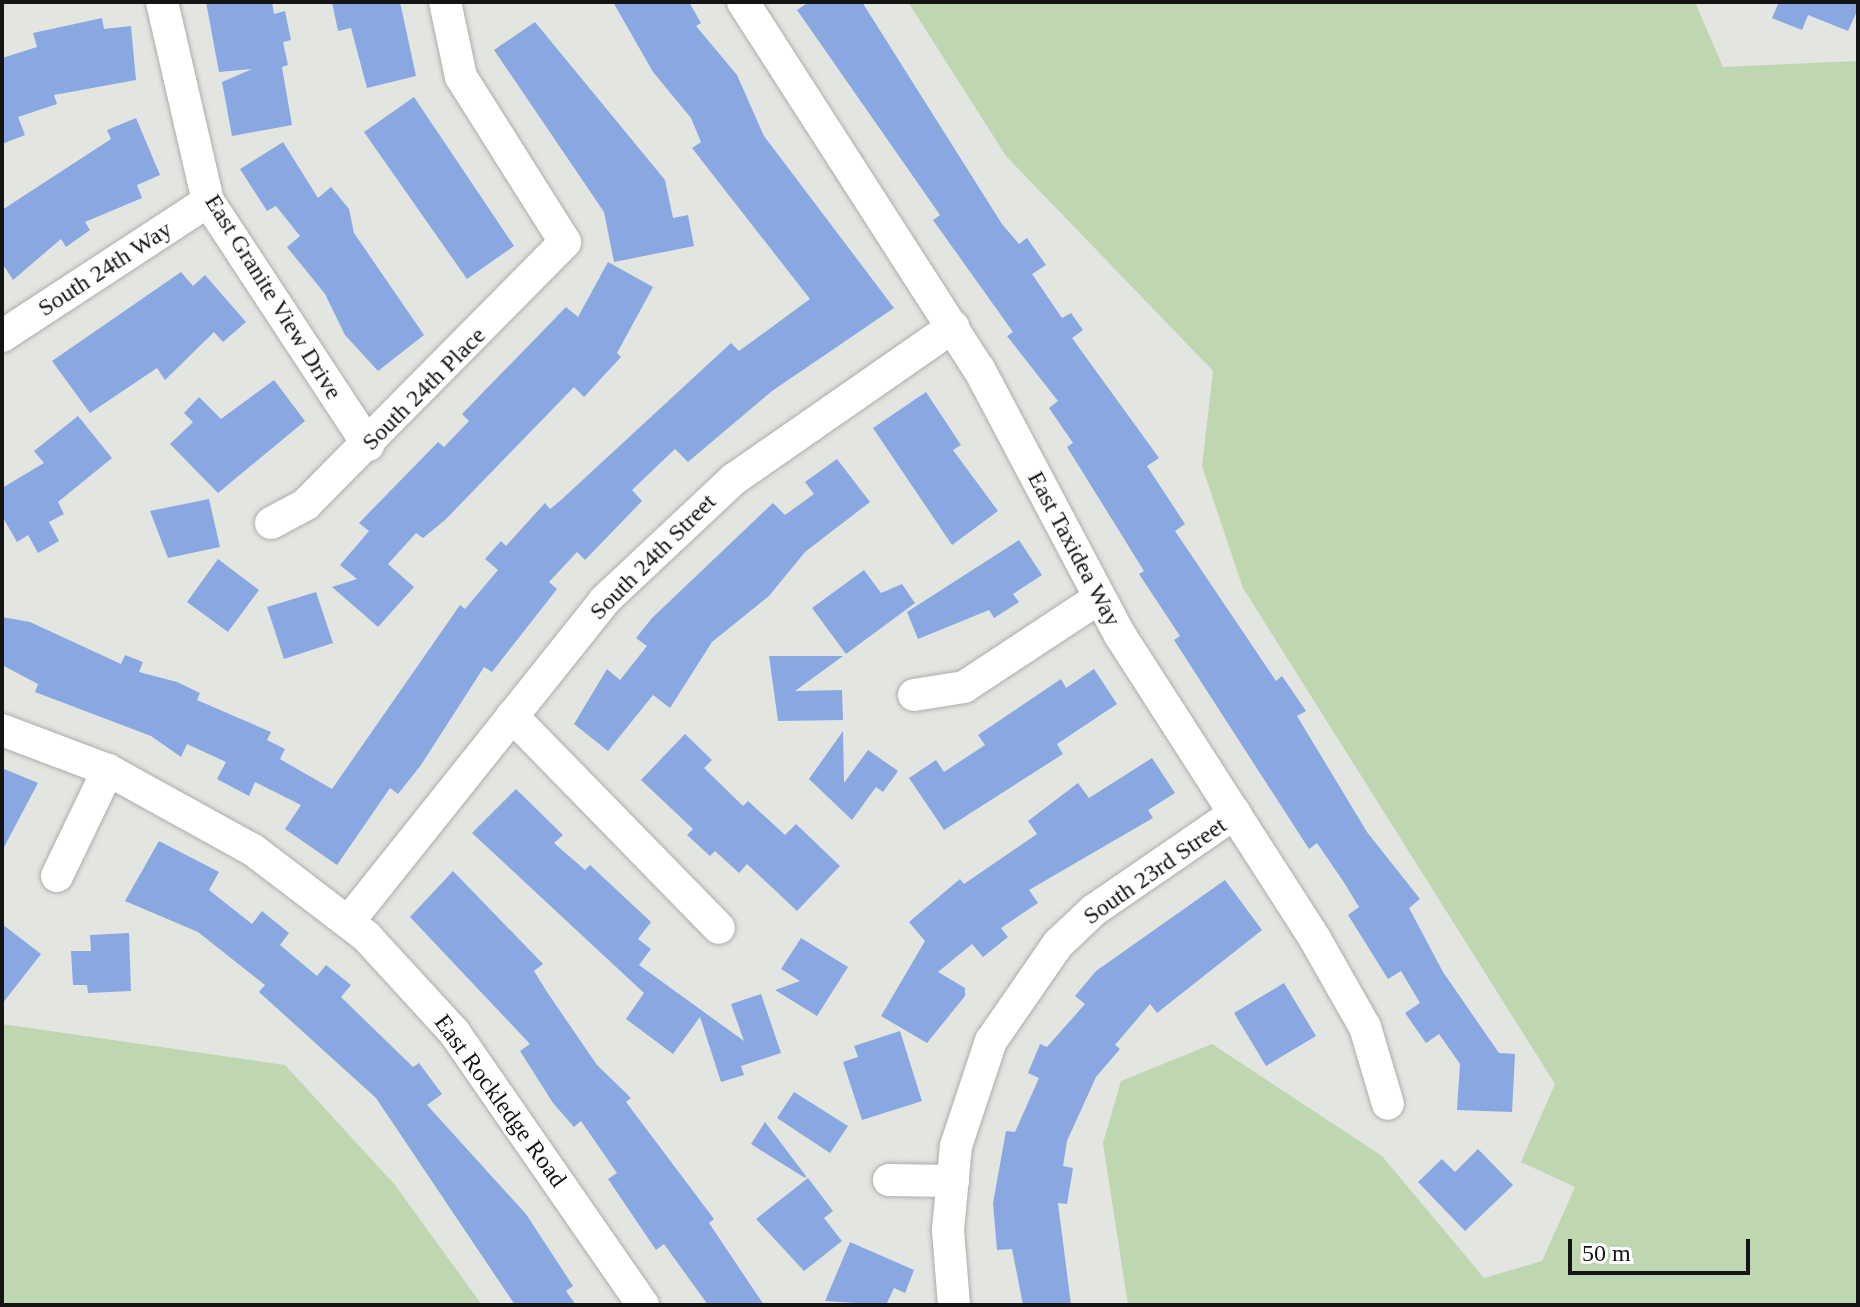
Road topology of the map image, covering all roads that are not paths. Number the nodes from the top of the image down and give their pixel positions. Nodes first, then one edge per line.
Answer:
1 (162, 2) edge
2 (445, 2) edge
3 (743, 2) edge
4 (208, 201) junction
5 (953, 327) junction
6 (2, 336) edge
7 (368, 445) junction
8 (271, 523) dead end
9 (1099, 598) junction
10 (914, 695) dead end
11 (512, 716) junction
12 (2, 730) edge
13 (108, 770) junction
14 (1235, 813) junction
15 (57, 876) dead end
16 (349, 921) junction
17 (719, 928) dead end
18 (1388, 1104) dead end
19 (889, 1180) dead end
20 (953, 1181) junction
21 (643, 1305) edge
22 (954, 1305) edge

1 - 4 street, East Granite View Drive
2 - 7 street, South 24th Place
3 - 5 street, East Taxidea Way
4 - 6 street, South 24th Way
4 - 7 street, East Granite View Drive
5 - 9 street, East Taxidea Way
5 - 11 street, South 24th Street
7 - 8 street, South 24th Place
9 - 10 street
9 - 14 street, East Taxidea Way
11 - 16 street, South 24th Street
11 - 17 street
12 - 13 street, East Rockledge Road
13 - 15 street
13 - 16 street, East Rockledge Road
14 - 18 street, East Taxidea Way
14 - 20 street, South 23rd Street
16 - 21 street, East Rockledge Road
19 - 20 street
20 - 22 street

